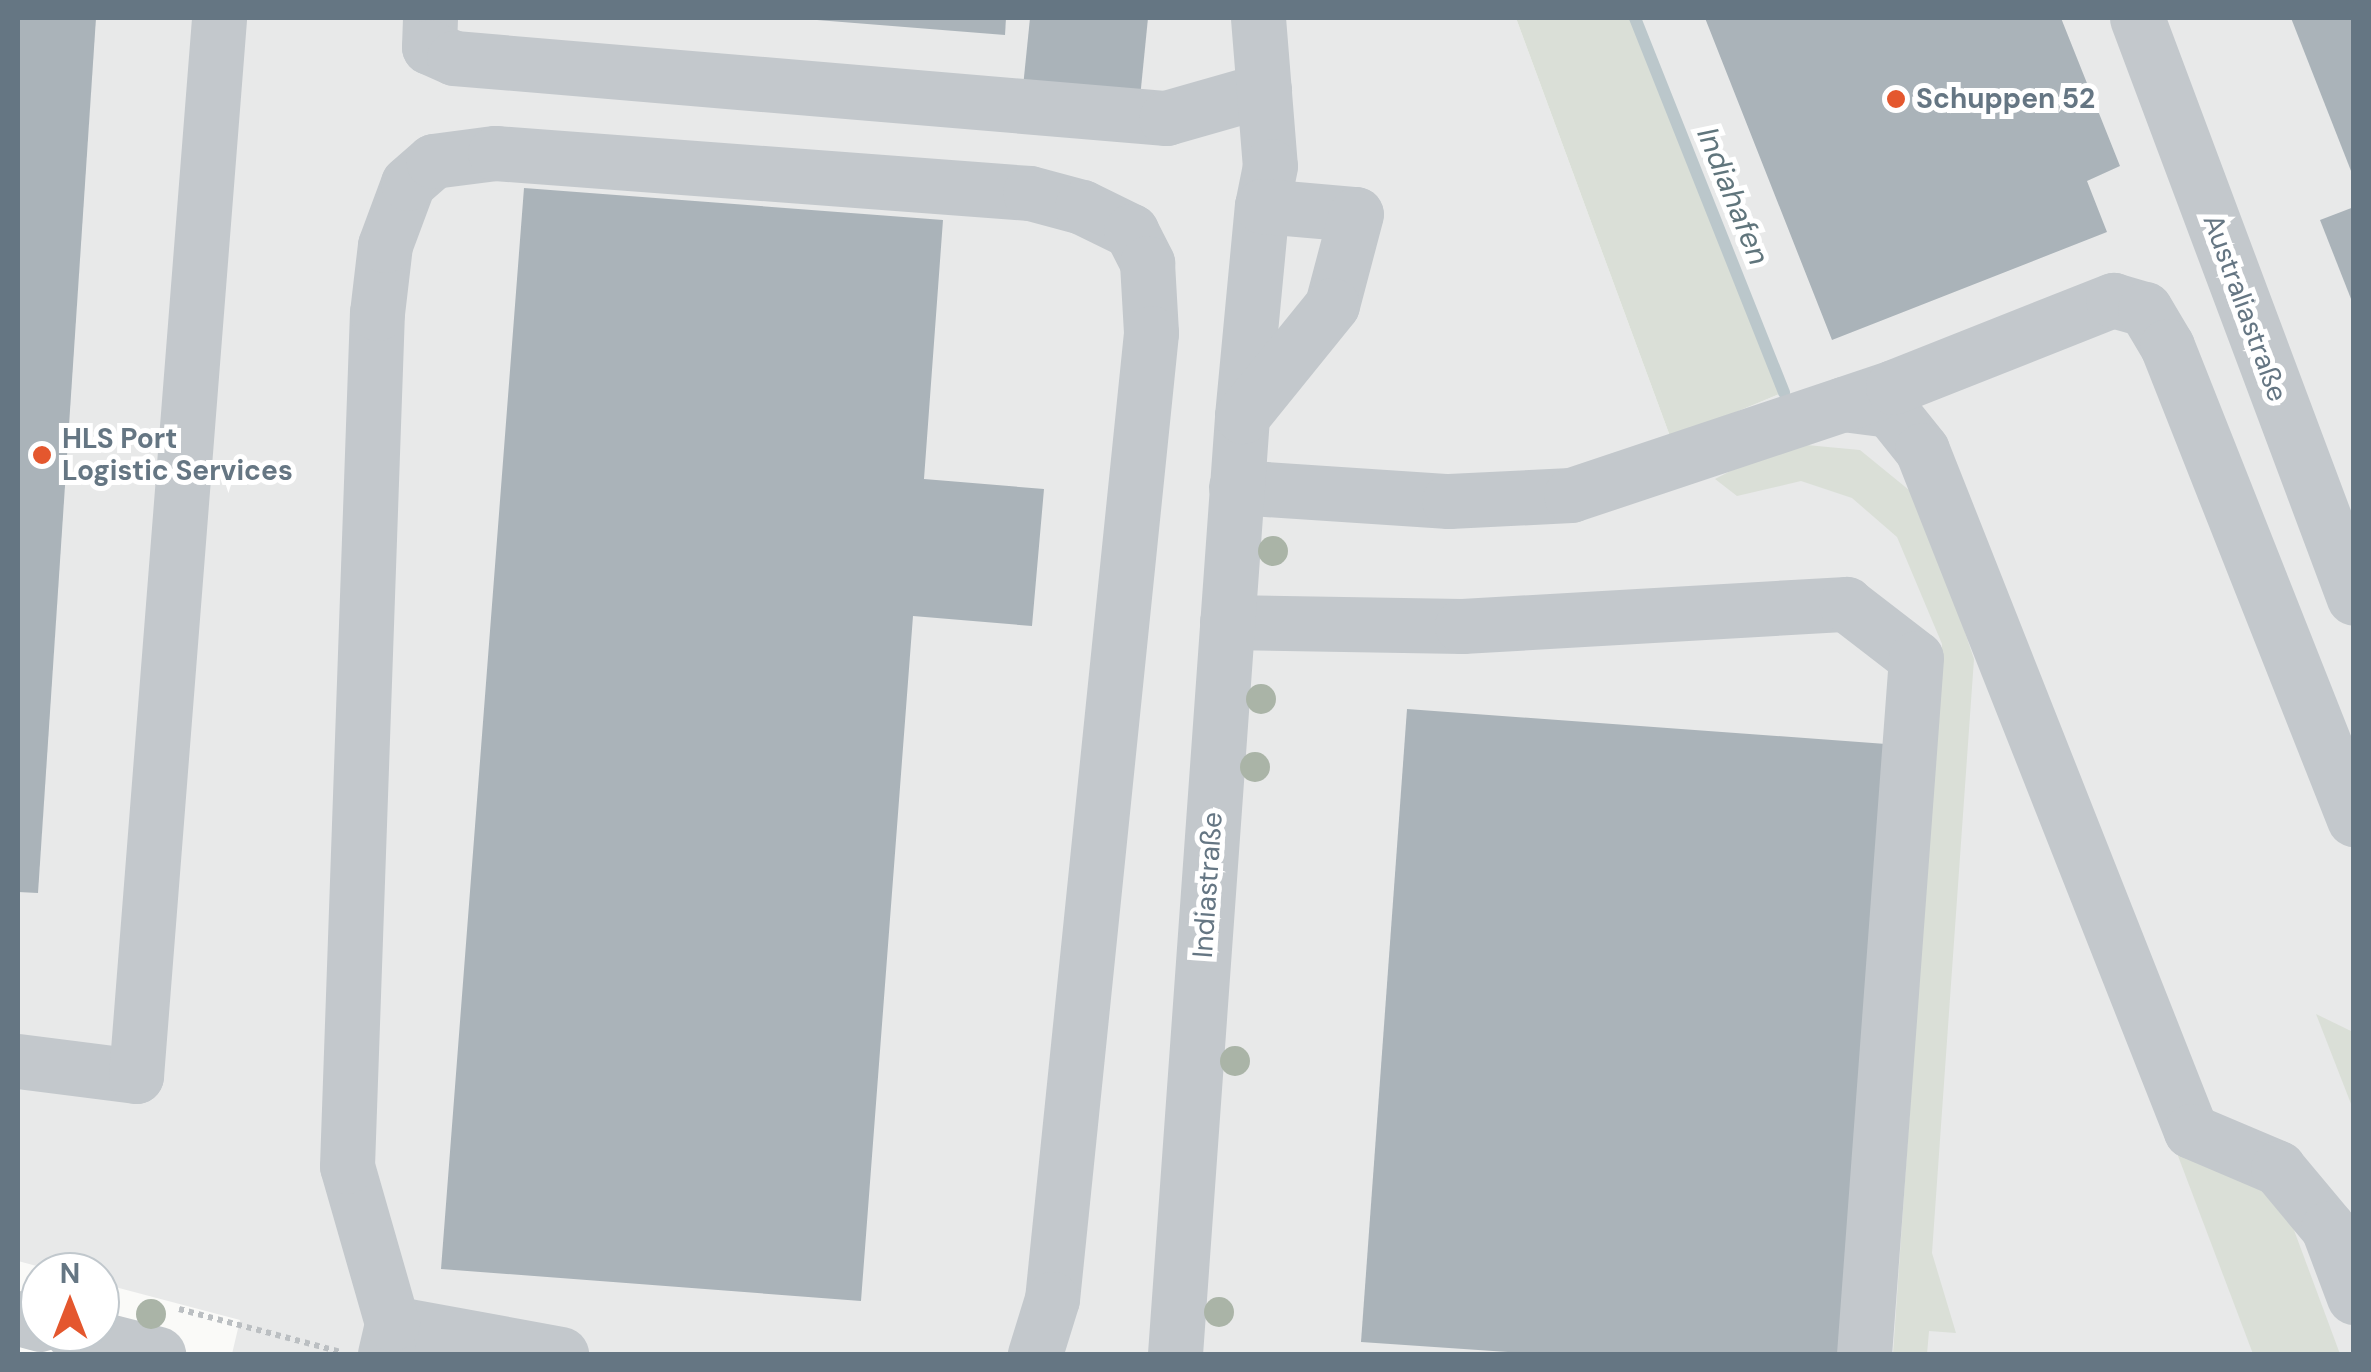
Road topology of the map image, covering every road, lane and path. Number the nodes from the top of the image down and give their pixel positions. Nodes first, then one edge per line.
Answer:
1 (218, 18) edge
2 (430, 18) edge
3 (1258, 18) edge
4 (2137, 18) edge
5 (1264, 90) junction
6 (1262, 206) junction
7 (1843, 404) junction
8 (1242, 416) junction
9 (1236, 488) junction
10 (2354, 598) edge
11 (1227, 622) junction
12 (2354, 820) edge
13 (18, 1062) edge
14 (2354, 1297) edge
15 (158, 1329) edge
16 (120, 1330) edge
17 (376, 1344) edge
18 (561, 1354) edge
19 (1034, 1354) edge
20 (1179, 1354) edge
21 (1864, 1354) edge

1 - 13 street
2 - 5 street
3 - 5 street, Indiastraße
4 - 10 street, Australiastraße
5 - 6 street, Indiastraße
6 - 8 street, Indiastraße
6 - 8 street
7 - 9 street
7 - 12 street
7 - 14 street
8 - 9 street, Indiastraße
9 - 11 street, Indiastraße
11 - 20 street, Indiastraße
11 - 21 street
15 - 16 street
15 - 17 path
17 - 18 street
17 - 19 street

